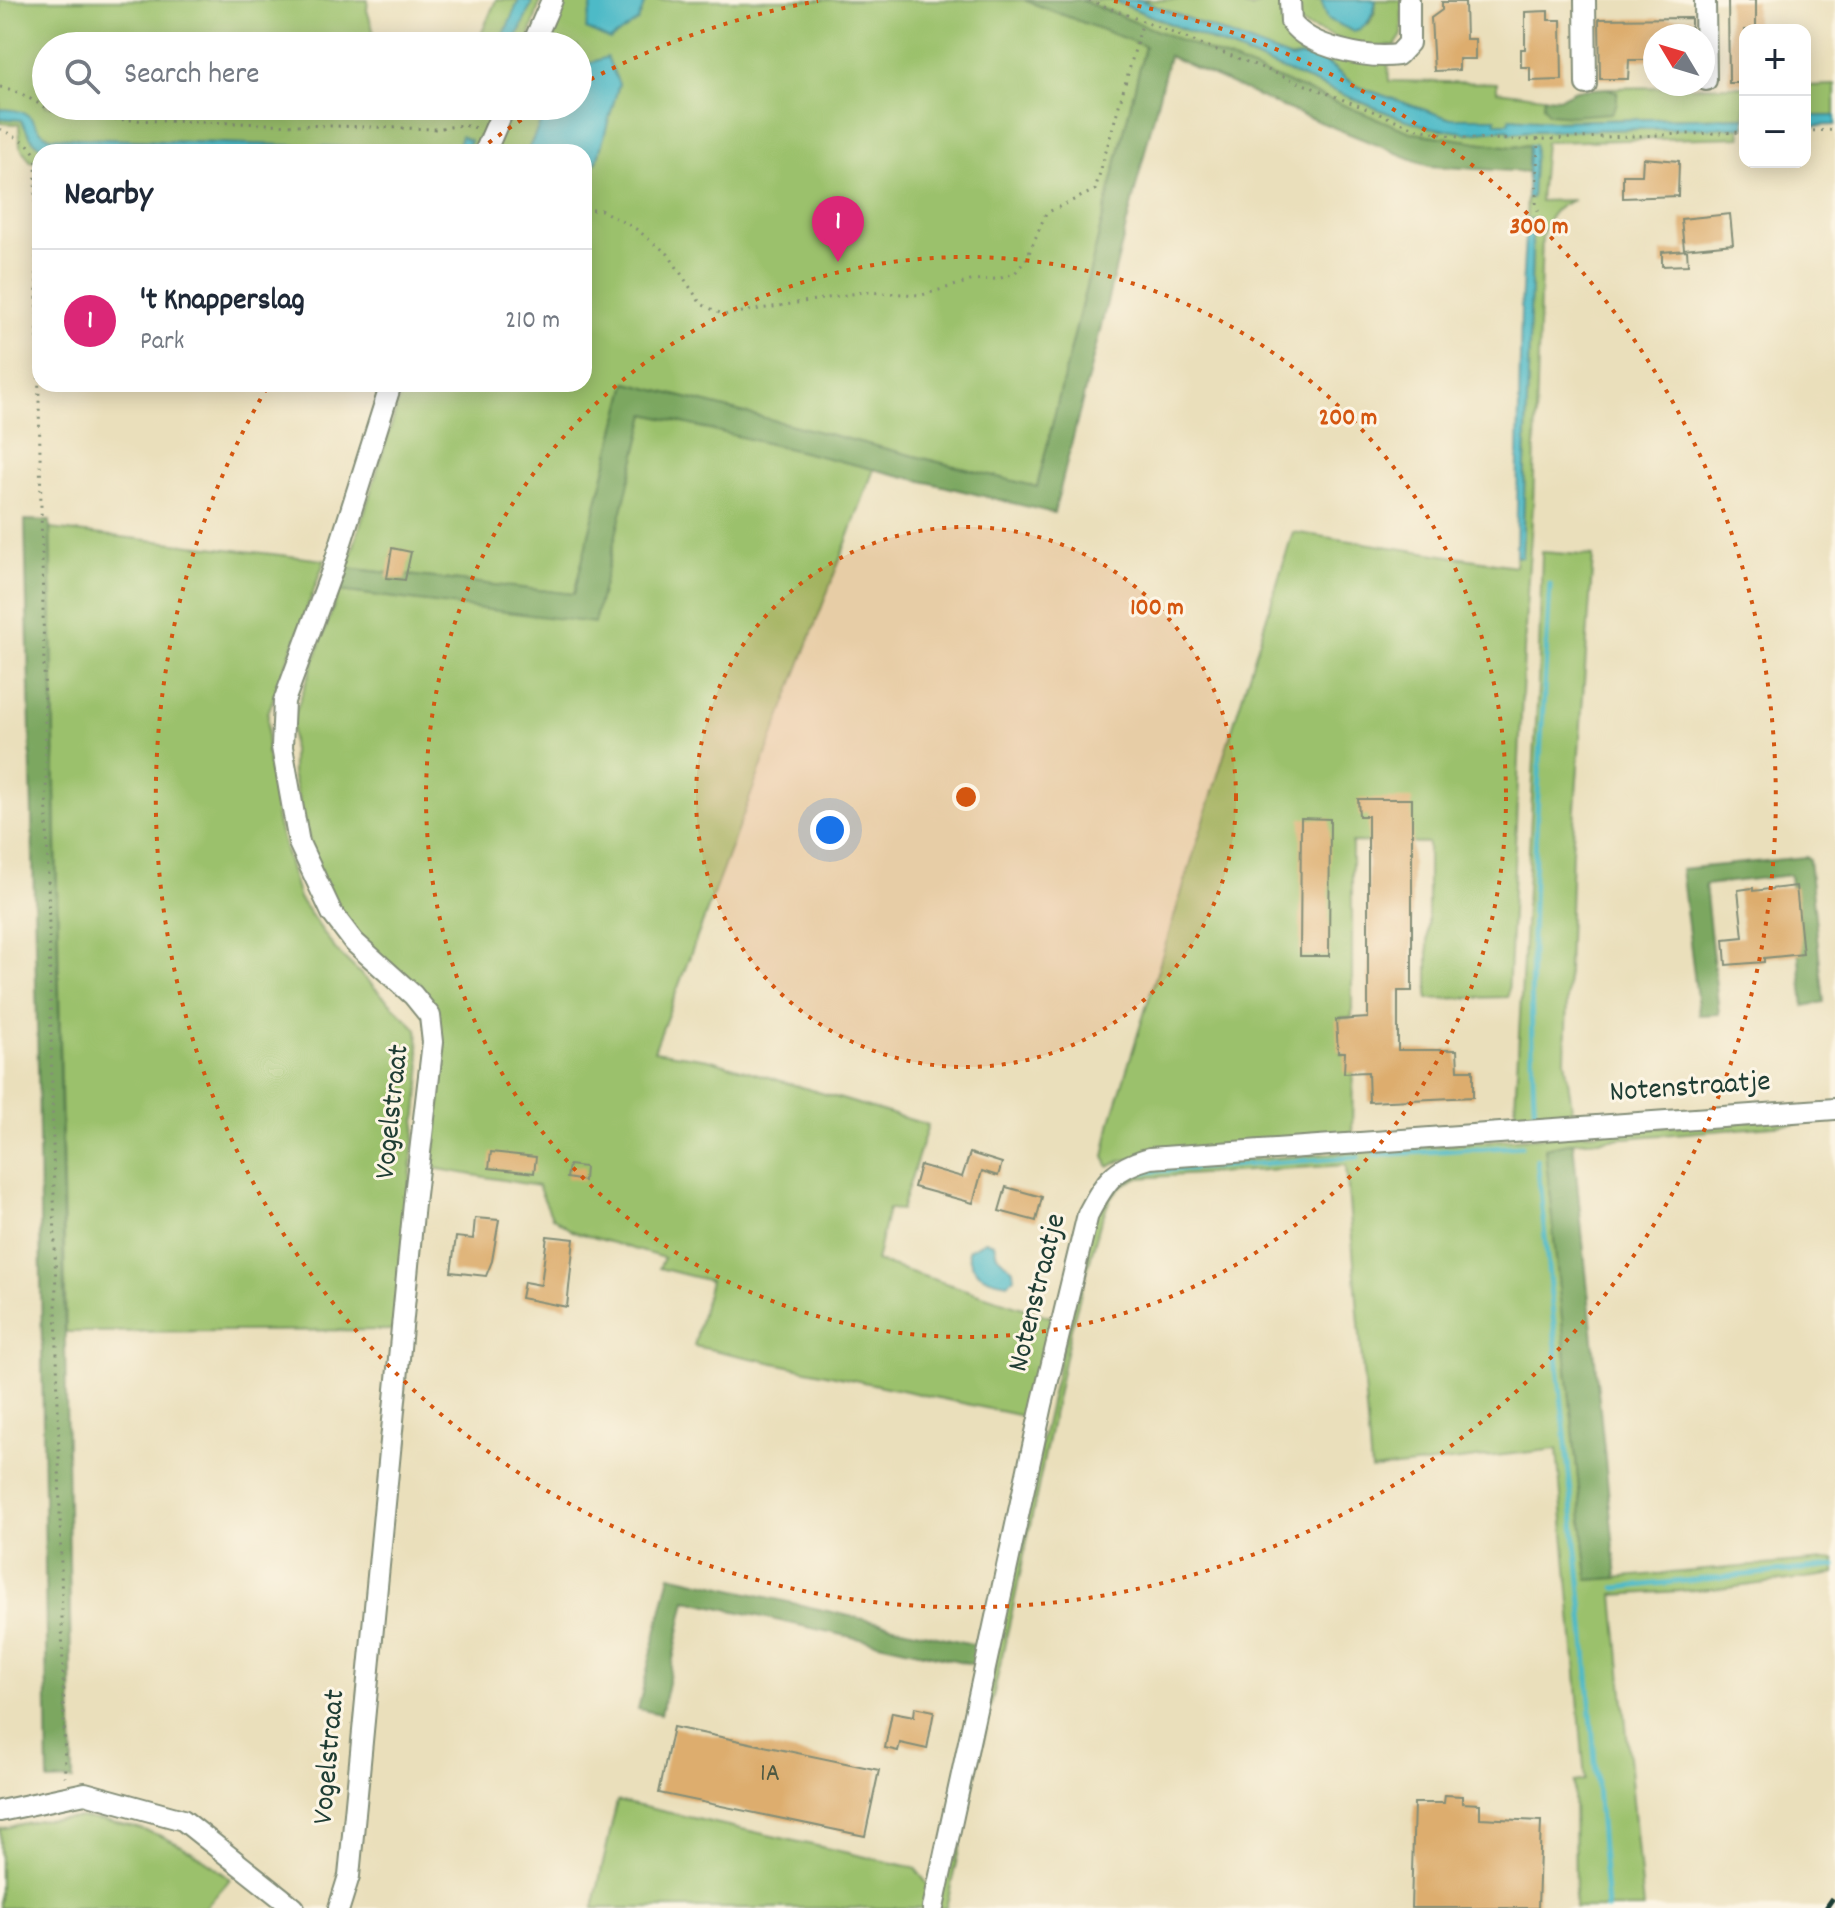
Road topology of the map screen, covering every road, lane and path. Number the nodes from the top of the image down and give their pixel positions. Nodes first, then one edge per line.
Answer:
1 (552, 0) edge
2 (1089, 0) edge
3 (1290, 0) edge
4 (1409, 0) edge
5 (1585, 0) edge
6 (1705, 0) edge
7 (1143, 21) junction
8 (1705, 24) edge
9 (538, 32) edge
10 (1586, 84) dead end
11 (0, 87) edge
12 (32, 100) edge
13 (132, 120) edge
14 (499, 120) edge
15 (0, 129) edge
16 (1835, 130) edge
17 (1811, 131) edge
18 (1739, 132) edge
19 (1538, 138) junction
20 (489, 143) edge
21 (32, 148) edge
22 (592, 210) edge
23 (1547, 235) dead end
24 (39, 392) edge
25 (388, 392) edge
26 (1835, 1109) edge
27 (65, 1796) junction
28 (0, 1811) edge
29 (294, 1908) edge
30 (339, 1908) edge
31 (933, 1908) edge

1 - 9 street
2 - 7 path
3 - 4 street
5 - 10 street
6 - 8 street
7 - 19 path
7 - 22 path
11 - 12 path
13 - 20 path
14 - 20 street
15 - 21 path
16 - 17 path
18 - 19 path
19 - 23 path
24 - 27 path
25 - 30 street, Vogelstraat
26 - 31 street, Notenstraatje
27 - 28 street
27 - 29 street

